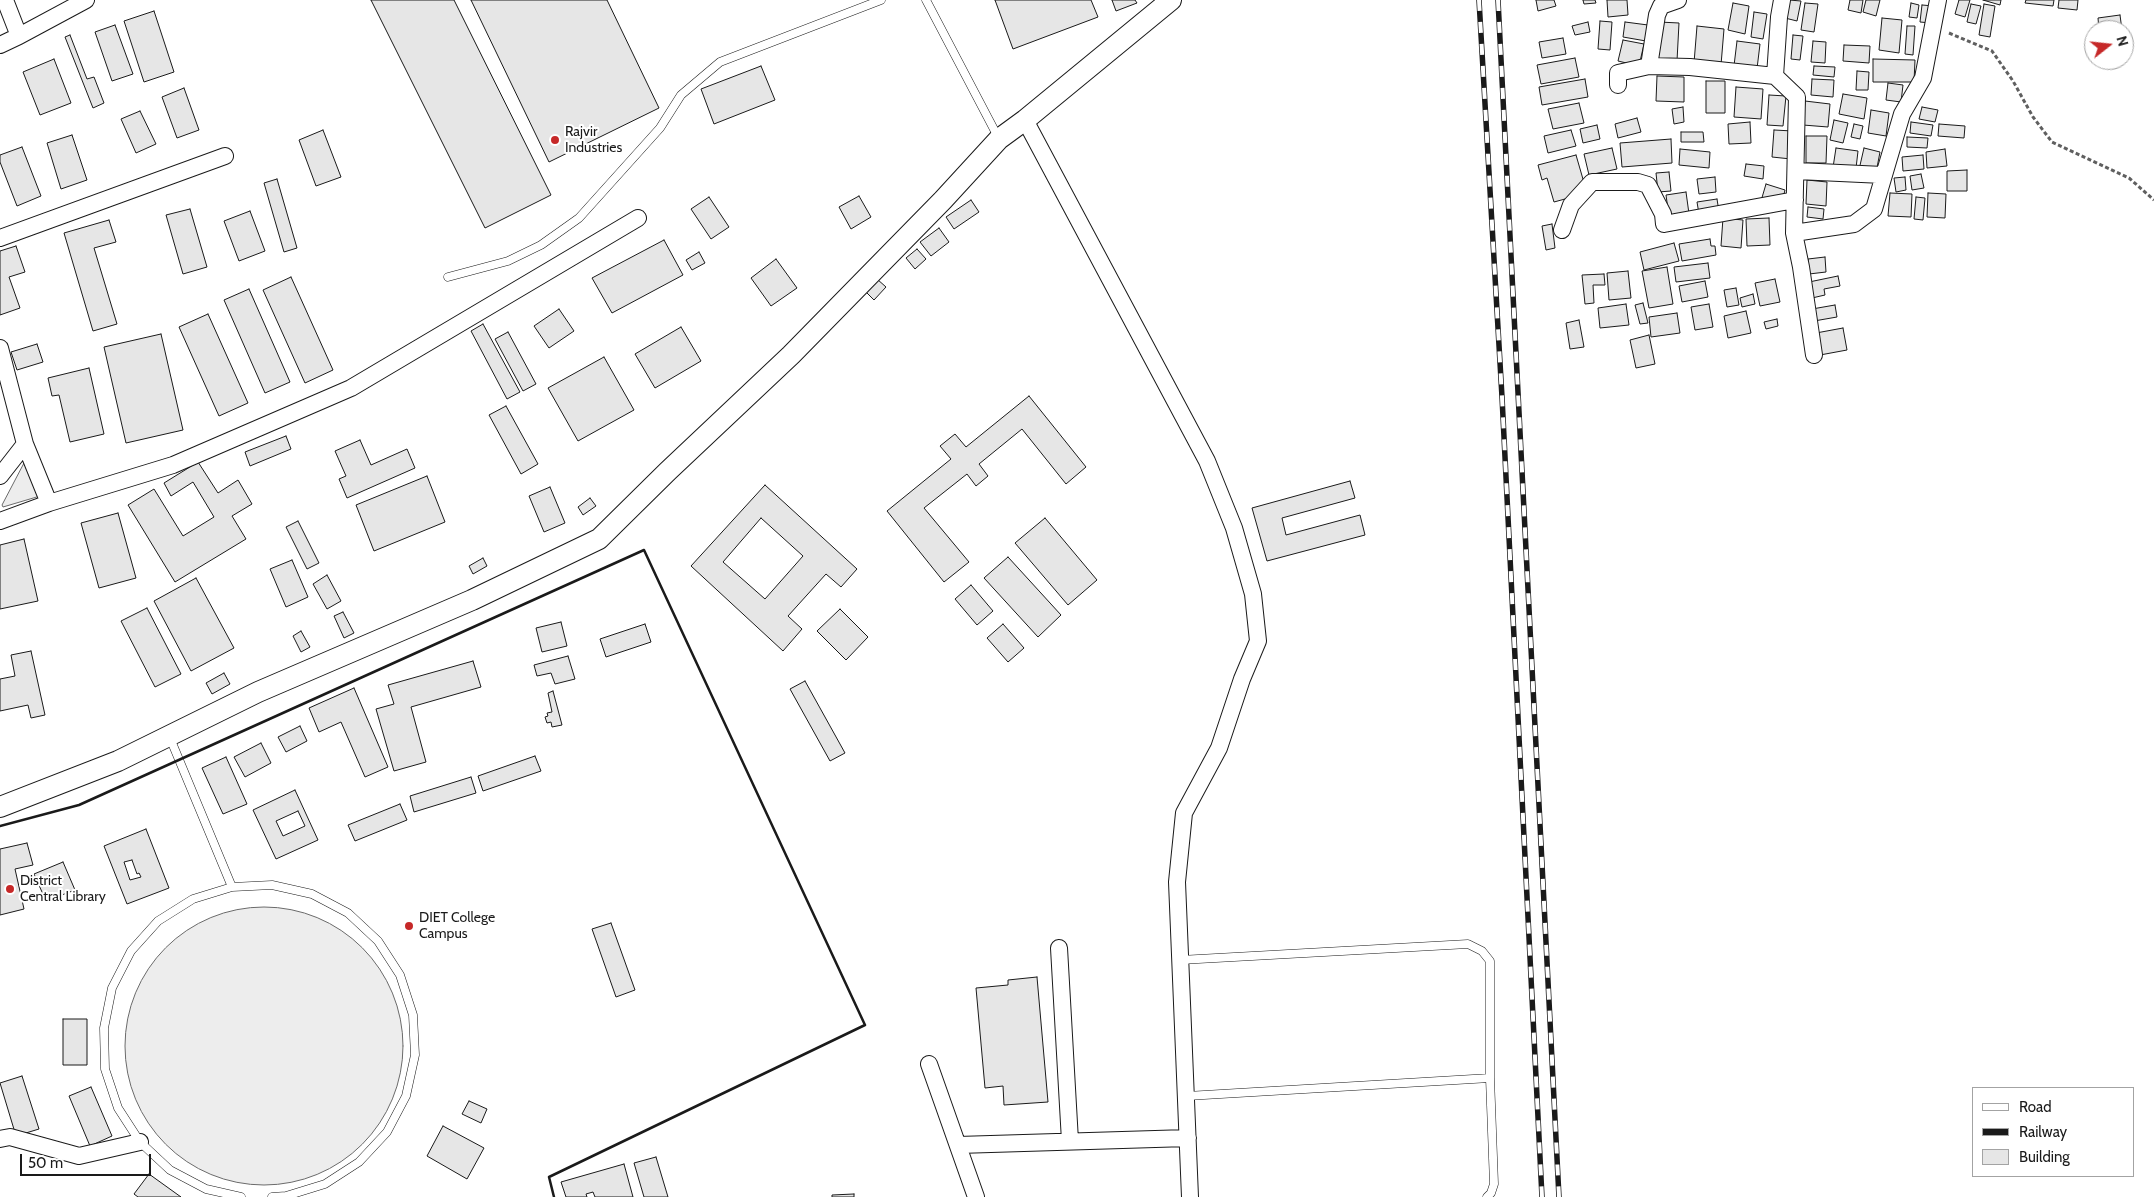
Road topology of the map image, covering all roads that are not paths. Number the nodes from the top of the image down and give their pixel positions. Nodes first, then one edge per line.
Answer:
1 (5, 0) edge
2 (86, 0) edge
3 (881, 0) edge
4 (926, 0) edge
5 (1171, 0) edge
6 (1678, 0) edge
7 (1782, 0) edge
8 (1938, 0) edge
9 (19, 36) junction
10 (0, 45) edge
11 (1649, 66) junction
12 (1775, 76) junction
13 (1618, 85) dead end
14 (1025, 120) junction
15 (999, 139) junction
16 (225, 156) dead end
17 (1796, 171) junction
18 (1883, 175) junction
19 (1795, 200) junction
20 (638, 218) dead end
21 (1562, 230) dead end
22 (1794, 234) junction
23 (0, 238) edge
24 (448, 278) dead end
25 (0, 348) edge
26 (1814, 355) dead end
27 (25, 444) junction
28 (0, 476) edge
29 (49, 503) junction
30 (0, 521) edge
31 (169, 736) junction
32 (1, 801) edge
33 (232, 887) junction
34 (1059, 948) dead end
35 (1180, 960) junction
36 (929, 1064) dead end
37 (1490, 1078) junction
38 (1186, 1096) junction
39 (1188, 1138) junction
40 (0, 1139) edge
41 (140, 1142) junction
42 (1070, 1142) junction
43 (958, 1145) junction
44 (241, 1197) edge
45 (272, 1197) edge
46 (976, 1197) edge
47 (1190, 1197) edge
48 (1487, 1197) edge

1 - 9 street
2 - 9 street
3 - 24 lane
4 - 15 lane
5 - 14 street
6 - 11 street
7 - 12 street
8 - 18 street
9 - 10 street
11 - 12 street
11 - 13 street
12 - 17 street
14 - 15 street
14 - 35 street
15 - 31 street
16 - 23 street
17 - 18 street
17 - 19 street
18 - 22 street
19 - 21 street
19 - 22 street
20 - 29 street
22 - 26 street
25 - 27 street
27 - 28 street
27 - 29 street
29 - 30 street
31 - 32 street
31 - 33 lane
33 - 41 lane
33 - 45 lane
34 - 42 street
35 - 37 lane
35 - 38 street
36 - 43 street
37 - 38 lane
37 - 48 lane
38 - 39 street
39 - 42 street
39 - 47 street
40 - 41 street
41 - 44 lane
42 - 43 street
43 - 46 street

